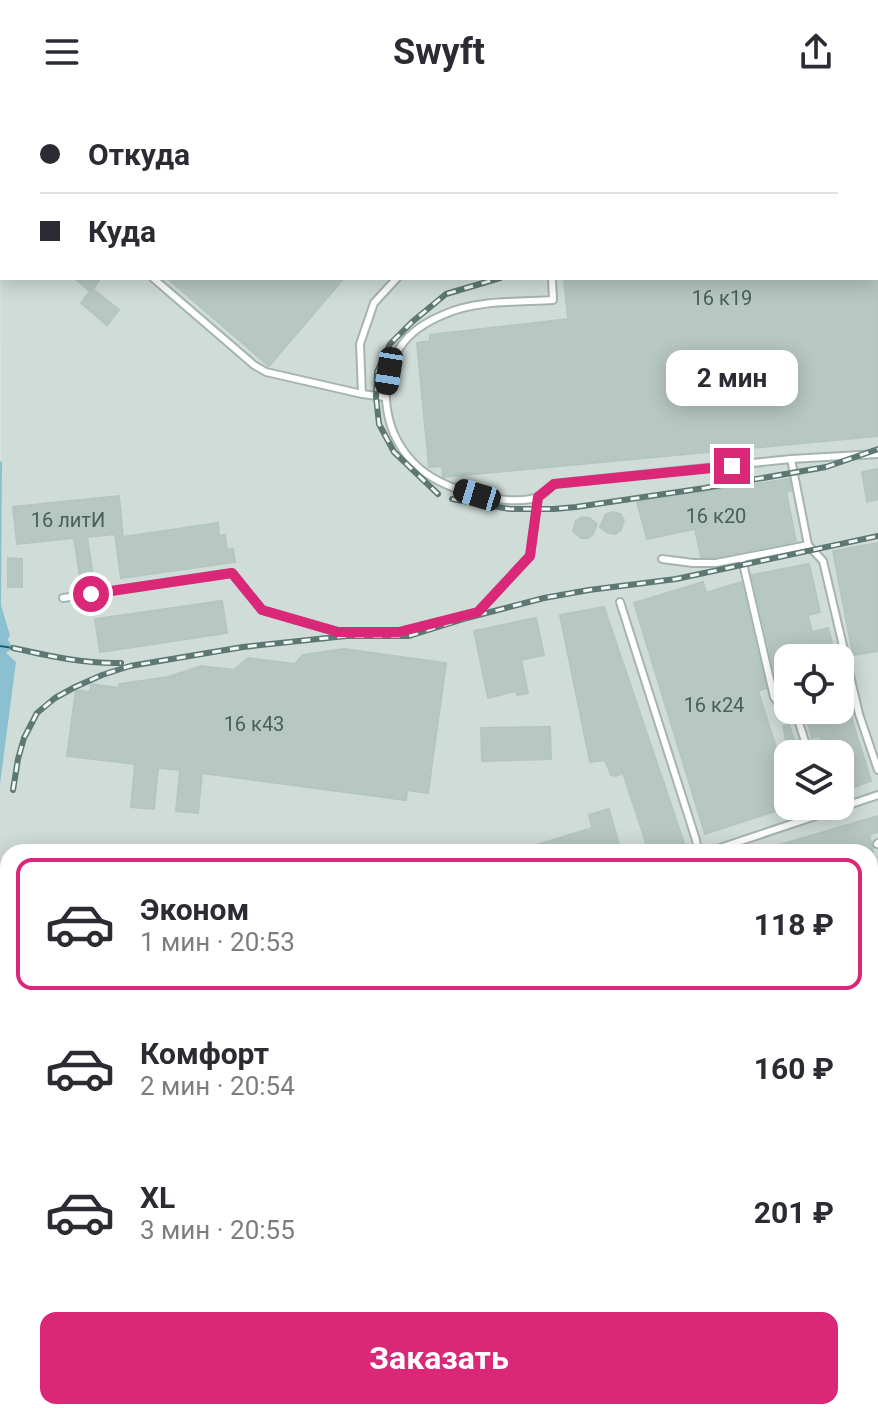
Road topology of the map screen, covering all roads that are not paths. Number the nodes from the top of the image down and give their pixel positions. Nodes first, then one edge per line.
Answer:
1 (155, 280) edge
2 (395, 280) edge
3 (552, 280) edge
4 (362, 394) junction
5 (385, 397) junction
6 (878, 454) edge
7 (791, 459) junction
8 (538, 497) junction
9 (808, 545) junction
10 (662, 559) dead end
11 (742, 559) junction
12 (63, 598) dead end
13 (620, 602) dead end
14 (842, 644) edge
15 (854, 694) edge
16 (774, 697) edge
17 (878, 770) edge
18 (878, 795) edge
19 (854, 802) edge
20 (797, 820) edge
21 (697, 844) edge
22 (730, 844) edge

1 - 4 lane
2 - 4 lane
3 - 5 lane
4 - 5 lane
5 - 8 lane
6 - 7 lane
7 - 8 lane
7 - 9 lane
8 - 12 lane
9 - 11 lane
9 - 14 lane
10 - 11 lane
11 - 16 lane
13 - 21 lane
15 - 17 lane
18 - 19 lane
20 - 22 lane

